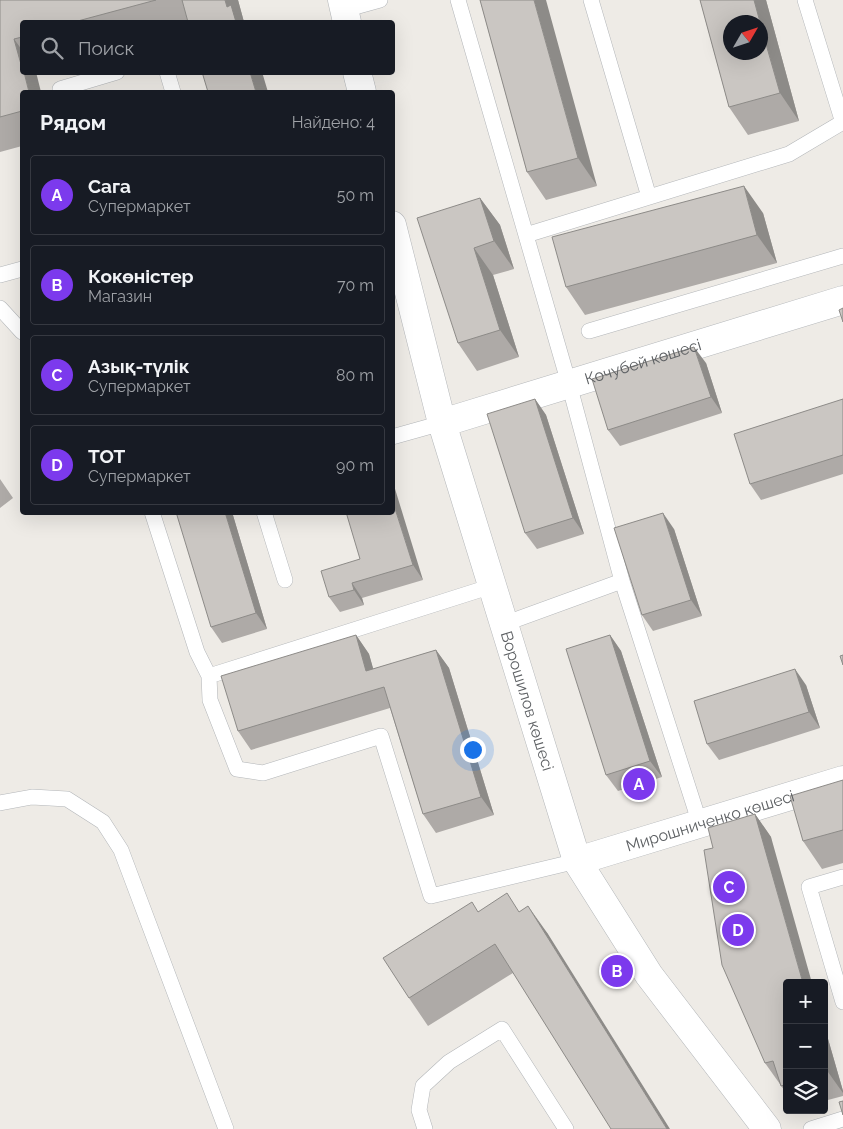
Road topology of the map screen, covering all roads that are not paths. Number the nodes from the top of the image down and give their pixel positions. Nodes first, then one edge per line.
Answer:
1 (380, 0) edge
2 (458, 0) edge
3 (591, 0) edge
4 (805, 0) edge
5 (344, 11) edge
6 (107, 75) edge
7 (168, 75) edge
8 (358, 75) edge
9 (60, 90) edge
10 (173, 90) edge
11 (362, 90) edge
12 (843, 123) edge
13 (649, 197) junction
14 (526, 235) junction
15 (395, 237) edge
16 (843, 256) edge
17 (20, 270) edge
18 (0, 275) edge
19 (843, 300) edge
20 (0, 308) edge
21 (20, 330) edge
22 (589, 331) dead end
23 (569, 384) junction
24 (442, 423) junction
25 (395, 436) edge
26 (153, 515) edge
27 (265, 515) edge
28 (285, 580) dead end
29 (622, 581) junction
30 (492, 586) junction
31 (504, 624) junction
32 (209, 676) junction
33 (843, 780) edge
34 (0, 803) edge
35 (700, 824) junction
36 (577, 861) junction
37 (843, 878) edge
38 (843, 1002) edge
39 (843, 1119) edge
40 (226, 1129) edge
41 (425, 1129) edge
42 (566, 1129) edge
43 (767, 1129) edge
44 (811, 1129) edge

1 - 5 lane
2 - 14 lane
3 - 13 lane
4 - 12 lane
6 - 9 lane
7 - 10 lane
8 - 11 street
12 - 13 lane
13 - 14 lane
14 - 23 lane
15 - 24 street, Ворошилов көшесі
16 - 22 lane
17 - 18 lane
19 - 23 street, Кочубей көшесі
20 - 21 lane
23 - 24 street, Кочубей көшесі
23 - 29 lane
24 - 25 lane
24 - 30 street, Ворошилов көшесі
26 - 32 lane
27 - 28 lane
29 - 31 lane
29 - 35 lane
30 - 31 street, Ворошилов көшесі
30 - 32 lane
31 - 36 street, Ворошилов көшесі
32 - 36 lane
33 - 35 street, Мирошниченко көшесі
34 - 40 lane
35 - 36 street, Мирошниченко көшесі
36 - 43 street, Ворошилов көшесі
37 - 38 lane
39 - 44 lane
41 - 42 lane

